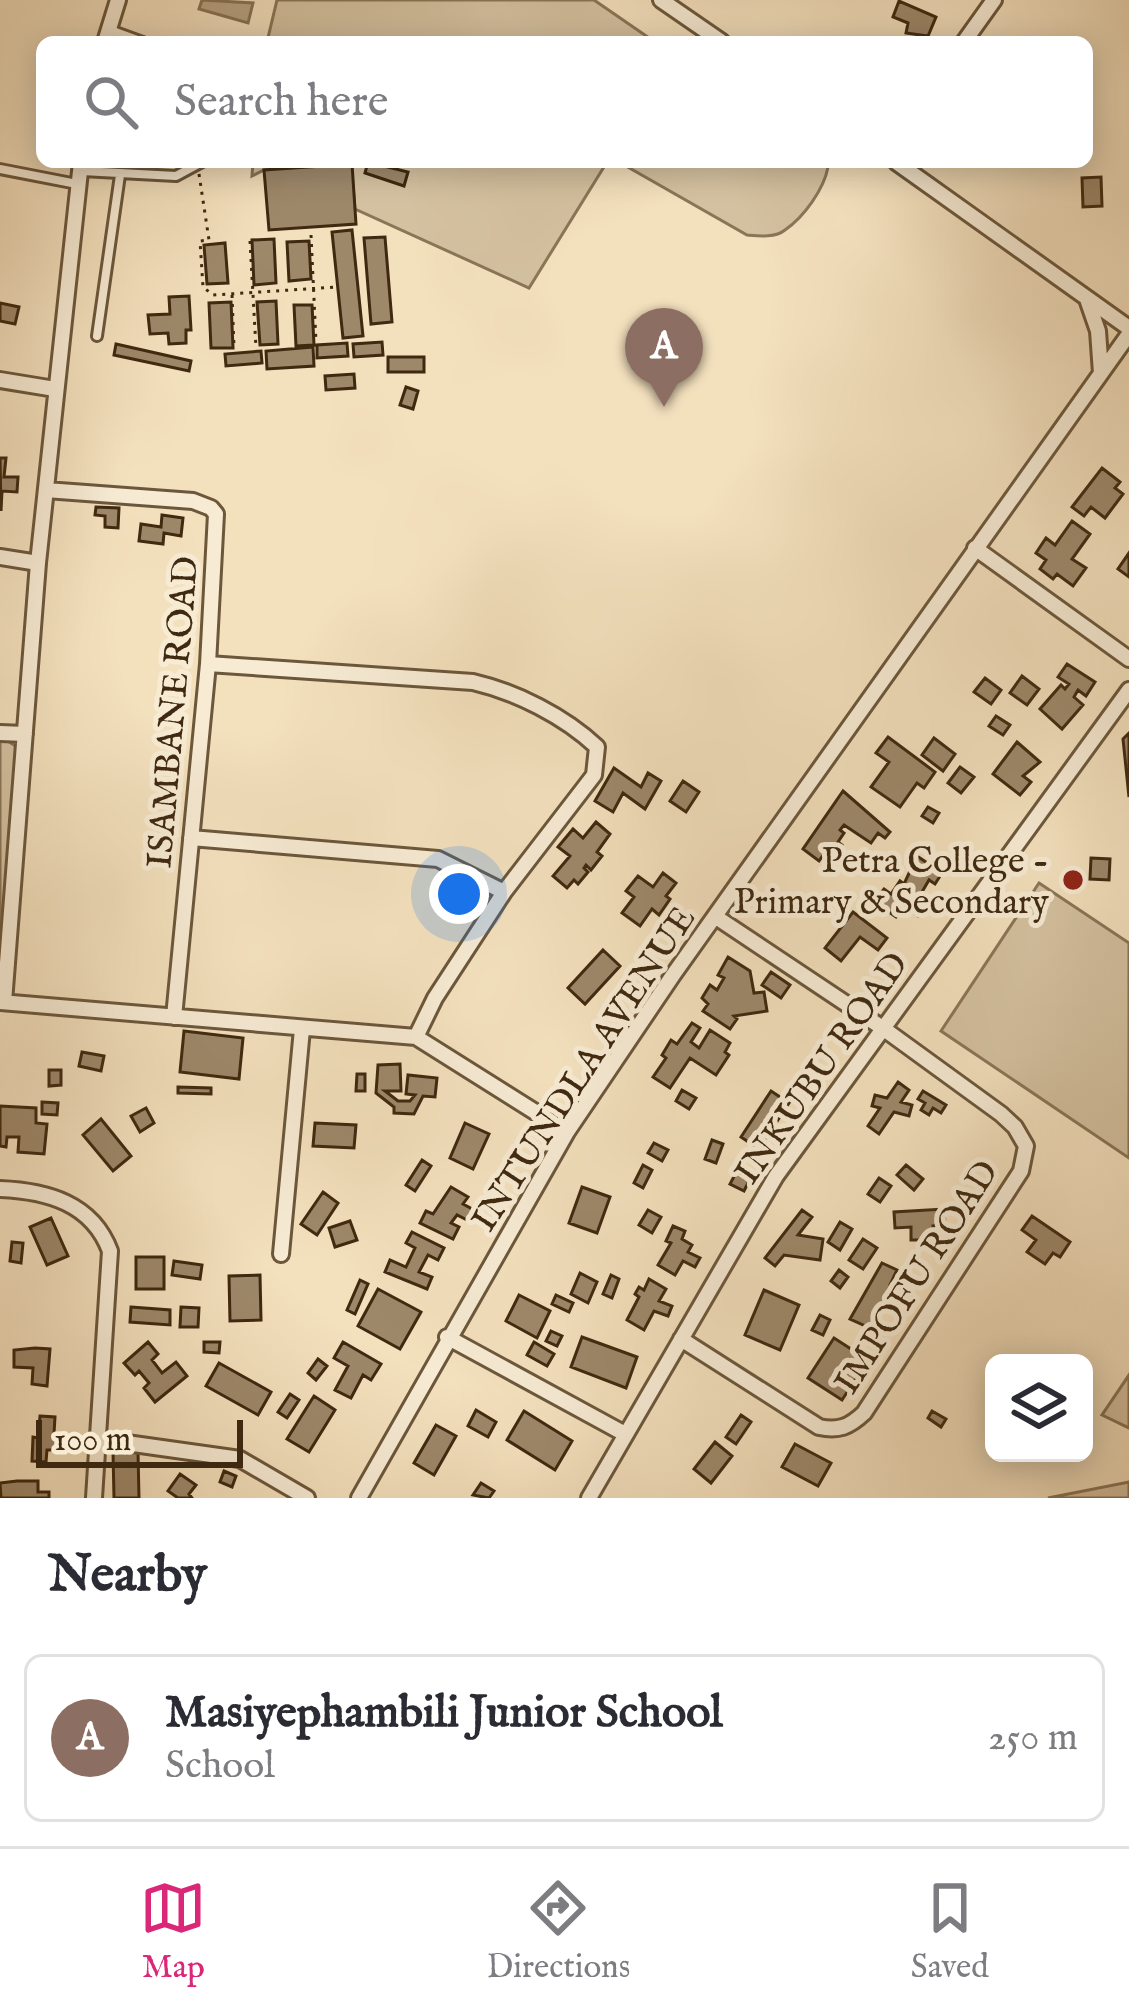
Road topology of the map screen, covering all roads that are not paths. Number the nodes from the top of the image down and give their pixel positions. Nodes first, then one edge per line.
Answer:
1 (118, 0) edge
2 (661, 0) edge
3 (994, 0) edge
4 (107, 36) edge
5 (713, 36) edge
6 (968, 36) edge
7 (192, 168) edge
8 (904, 168) edge
9 (0, 169) edge
10 (80, 172) edge
11 (120, 175) junction
12 (1087, 300) junction
13 (1129, 331) edge
14 (97, 336) dead end
15 (1101, 373) junction
16 (0, 380) edge
17 (55, 389) junction
18 (46, 490) junction
19 (975, 548) junction
20 (0, 557) edge
21 (38, 563) junction
22 (1129, 659) edge
23 (208, 664) junction
24 (1129, 689) edge
25 (0, 733) edge
26 (25, 734) junction
27 (191, 838) junction
28 (504, 892) junction
29 (716, 916) junction
30 (2, 1002) edge
31 (174, 1017) junction
32 (302, 1029) junction
33 (884, 1029) junction
34 (416, 1037) junction
35 (567, 1132) junction
36 (0, 1189) edge
37 (281, 1254) dead end
38 (447, 1337) junction
39 (681, 1339) junction
40 (625, 1435) junction
41 (98, 1439) junction
42 (94, 1498) edge
43 (307, 1498) edge
44 (359, 1498) edge
45 (590, 1498) edge

1 - 4 street
2 - 5 street
3 - 6 street
7 - 11 lane
8 - 12 street
9 - 10 lane
10 - 11 lane
10 - 17 street
11 - 14 lane
12 - 13 street
12 - 15 street
13 - 15 street, INTUNDLA AVENUE
15 - 19 street, INTUNDLA AVENUE
16 - 17 street
17 - 18 street
18 - 21 street
18 - 23 street, ISAMBANE ROAD
19 - 22 street
19 - 29 street, INTUNDLA AVENUE
20 - 21 street
21 - 26 street
23 - 27 street, ISAMBANE ROAD
23 - 28 street
24 - 33 street, INKUBU ROAD
25 - 26 street
26 - 30 street
27 - 28 street
27 - 31 street, ISAMBANE ROAD
28 - 34 street
29 - 33 street
29 - 35 street, INTUNDLA AVENUE
30 - 31 street
31 - 32 street
32 - 34 street
32 - 37 street
33 - 39 street, INKUBU ROAD
33 - 39 street, IMPOFU ROAD
34 - 35 street
35 - 38 street, INTUNDLA AVENUE
36 - 41 street
38 - 40 street
38 - 44 street, INTUNDLA AVENUE
39 - 40 street, INKUBU ROAD
40 - 45 street, INKUBU ROAD
41 - 42 street
41 - 43 street

